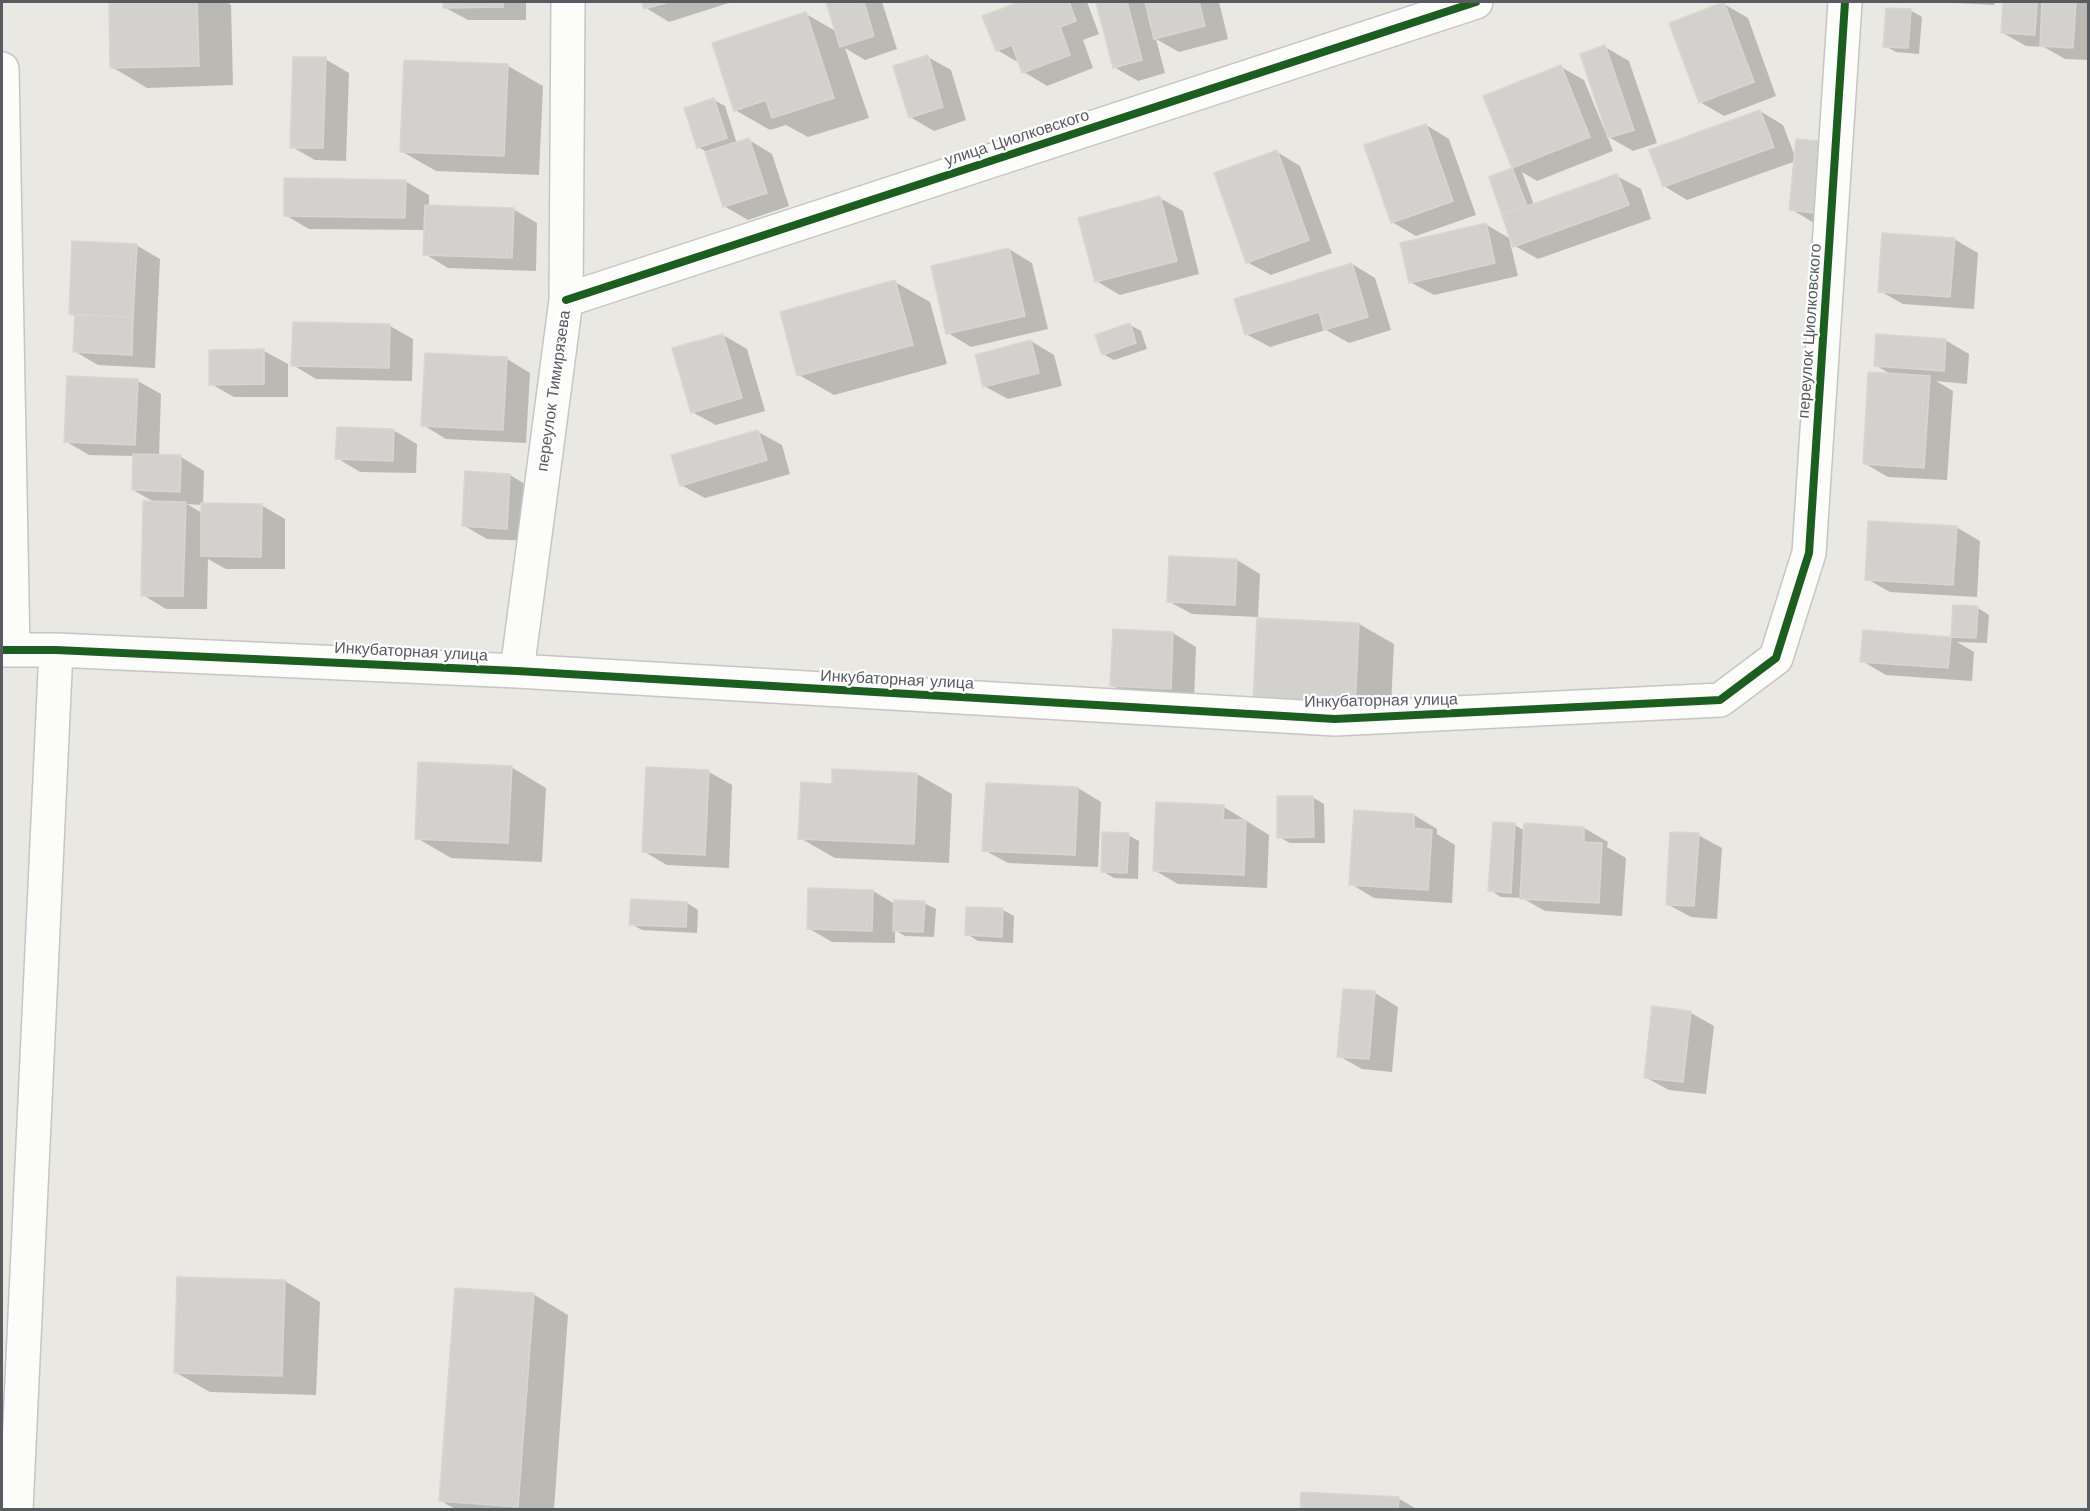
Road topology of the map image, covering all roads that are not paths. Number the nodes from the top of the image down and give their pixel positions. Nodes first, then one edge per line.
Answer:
1 (568, 2) edge
2 (1476, 2) edge
3 (1845, 2) edge
4 (2, 69) edge
5 (566, 300) junction
6 (7, 650) edge
7 (56, 650) junction
8 (1776, 658) joint
9 (517, 670) junction
10 (16, 1509) edge

1 - 5 street, переулок Тимирязева
2 - 5 street, улица Циолковского
3 - 8 street, переулок Циолковского
4 - 6 street
5 - 9 street, переулок Тимирязева
6 - 7 street, Инкубаторная улица
7 - 9 street, Инкубаторная улица
7 - 10 street
8 - 9 street, Инкубаторная улица

